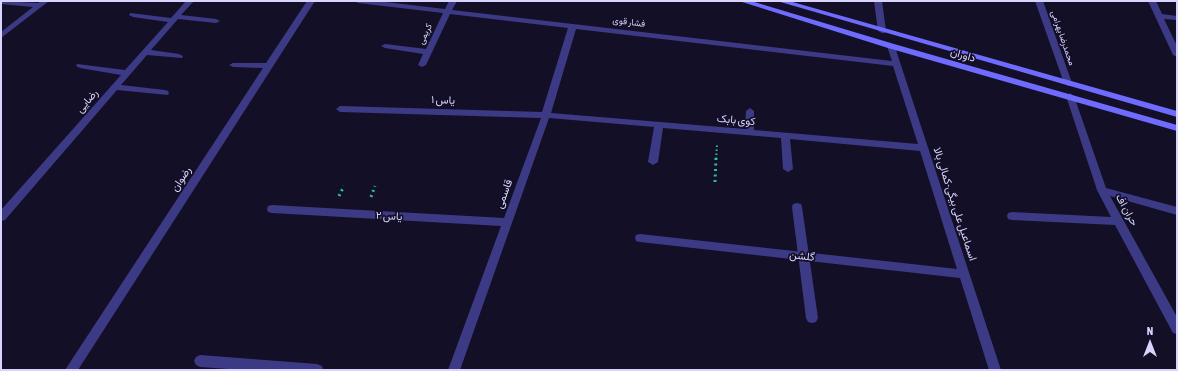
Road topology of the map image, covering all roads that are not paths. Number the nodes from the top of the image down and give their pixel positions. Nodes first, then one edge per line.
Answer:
1 (190, 1) edge
2 (311, 1) edge
3 (358, 1) edge
4 (453, 1) edge
5 (743, 1) edge
6 (781, 1) edge
7 (878, 1) edge
8 (1039, 1) edge
9 (1152, 1) edge
10 (1, 2) edge
11 (43, 3) edge
12 (447, 10) junction
13 (132, 15) dead end
14 (1159, 16) junction
15 (175, 18) junction
16 (1177, 18) edge
17 (216, 21) dead end
18 (573, 25) junction
19 (882, 31) junction
20 (1, 36) edge
21 (385, 46) dead end
22 (891, 46) junction
23 (145, 52) junction
24 (428, 52) junction
25 (1177, 55) edge
26 (179, 56) dead end
27 (897, 64) junction
28 (233, 65) dead end
29 (422, 65) dead end
30 (80, 66) dead end
31 (269, 66) junction
32 (127, 73) junction
33 (1068, 83) junction
34 (115, 87) junction
35 (165, 93) dead end
36 (1070, 96) junction
37 (340, 109) dead end
38 (750, 111) dead end
39 (1177, 114) edge
40 (546, 115) junction
41 (659, 125) junction
42 (1177, 128) edge
43 (749, 133) junction
44 (785, 136) junction
45 (924, 148) junction
46 (653, 162) dead end
47 (788, 169) dead end
48 (1102, 190) junction
49 (797, 207) dead end
50 (272, 209) dead end
51 (1177, 211) edge
52 (1012, 216) dead end
53 (1, 217) edge
54 (1120, 221) junction
55 (506, 222) junction
56 (640, 238) dead end
57 (803, 256) junction
58 (965, 274) junction
59 (812, 318) dead end
60 (1177, 329) edge
61 (200, 361) dead end
62 (232, 367) edge
63 (71, 370) edge
64 (317, 370) edge
65 (454, 370) edge
66 (995, 370) edge

1 - 15 street, رضایی
2 - 31 street, رضوان
3 - 12 street, فشار قوی
4 - 12 street, کریمی
5 - 22 main road, داوران
6 - 19 main road, داوران
7 - 19 street
8 - 33 street, محمدرضا بهرامی
9 - 14 street
10 - 11 street
11 - 20 street
12 - 18 street, فشار قوی
12 - 24 street, کریمی
13 - 15 street
14 - 16 street
14 - 25 street
15 - 17 street
15 - 23 street, رضایی
18 - 27 street, فشار قوی
18 - 40 street, قاسمی
19 - 33 main road, داوران
21 - 24 street
22 - 27 street, اسماعیل علی بیگی-کمالی بالا
22 - 36 main road, داوران
23 - 26 street
23 - 32 street, رضایی
24 - 29 street, کریمی
27 - 45 street, اسماعیل علی بیگی-کمالی بالا
28 - 31 street
30 - 32 street
31 - 63 street, رضوان
32 - 34 street, رضایی
33 - 39 main road, داوران
34 - 35 street
34 - 53 street, رضایی
36 - 42 main road, داوران
36 - 48 street, حران اف
37 - 40 street, یاس ۱
38 - 43 street
40 - 41 street, کوی بابک
40 - 55 street, قاسمی
41 - 43 street, کوی بابک
41 - 46 street
43 - 44 street, کوی بابک
44 - 45 street, کوی بابک
44 - 47 street
45 - 58 street, اسماعیل علی بیگی-کمالی بالا
48 - 51 street
48 - 54 street, حران اف
49 - 57 street
50 - 55 street, یاس ۲
52 - 54 street
54 - 60 street, حران اف
55 - 65 street, قاسمی
56 - 57 street, گلشن
57 - 58 street, گلشن
57 - 59 street
58 - 66 street, اسماعیل علی بیگی-کمالی بالا
61 - 62 street
62 - 64 street

